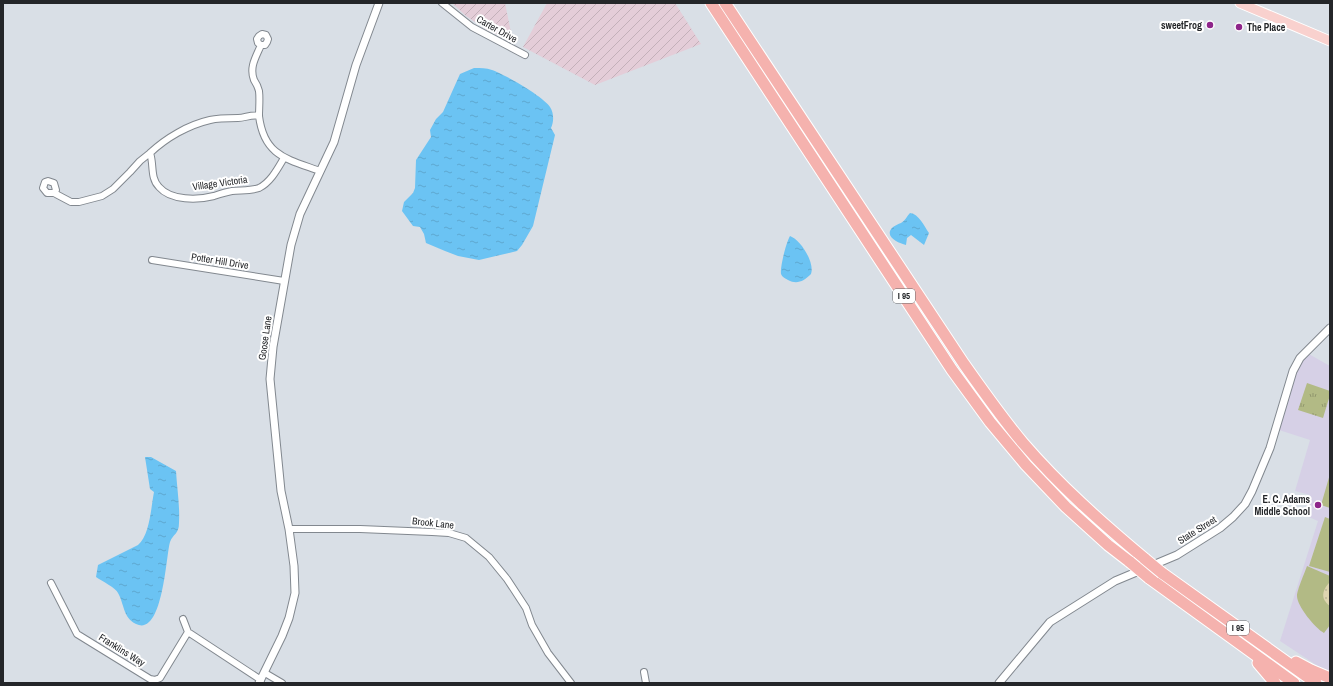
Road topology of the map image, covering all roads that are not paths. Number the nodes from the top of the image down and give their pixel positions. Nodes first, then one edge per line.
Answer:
1 (379, 3) edge
2 (442, 3) edge
3 (725, 3) edge
4 (1240, 3) edge
5 (712, 5) edge
6 (1330, 40) edge
7 (261, 45) dead end
8 (525, 55) dead end
9 (259, 116) junction
10 (150, 153) junction
11 (284, 158) junction
12 (320, 171) junction
13 (54, 194) dead end
14 (152, 260) dead end
15 (284, 281) junction
16 (1330, 328) edge
17 (289, 529) junction
18 (51, 583) dead end
19 (1221, 616) junction
20 (184, 619) dead end
21 (1205, 620) junction
22 (188, 632) junction
23 (644, 672) dead end
24 (265, 673) junction
25 (1330, 678) edge
26 (260, 681) edge
27 (282, 683) edge
28 (571, 683) edge
29 (646, 683) edge
30 (999, 683) edge
31 (1275, 683) edge
32 (1294, 683) edge
33 (1316, 683) edge

1 - 12 street, Goose Lane
2 - 8 street, Carter Drive
3 - 19 highway, I 95, bridge
4 - 6 main road
5 - 21 highway, I 95, bridge
7 - 9 street
9 - 10 street
9 - 11 street
10 - 11 street, Village Victoria
10 - 13 street
11 - 12 street
12 - 15 street, Goose Lane
14 - 15 street, Potter Hill Drive
15 - 17 street, Goose Lane
16 - 30 street, State Street
17 - 24 street, Goose Lane
17 - 28 street, Brook Lane
18 - 22 street, Franklins Way
19 - 25 highway
19 - 33 highway, I 95
20 - 22 street
21 - 31 highway
21 - 32 highway, I 95
22 - 26 street
23 - 29 street
24 - 26 street, Goose Lane
24 - 27 street

